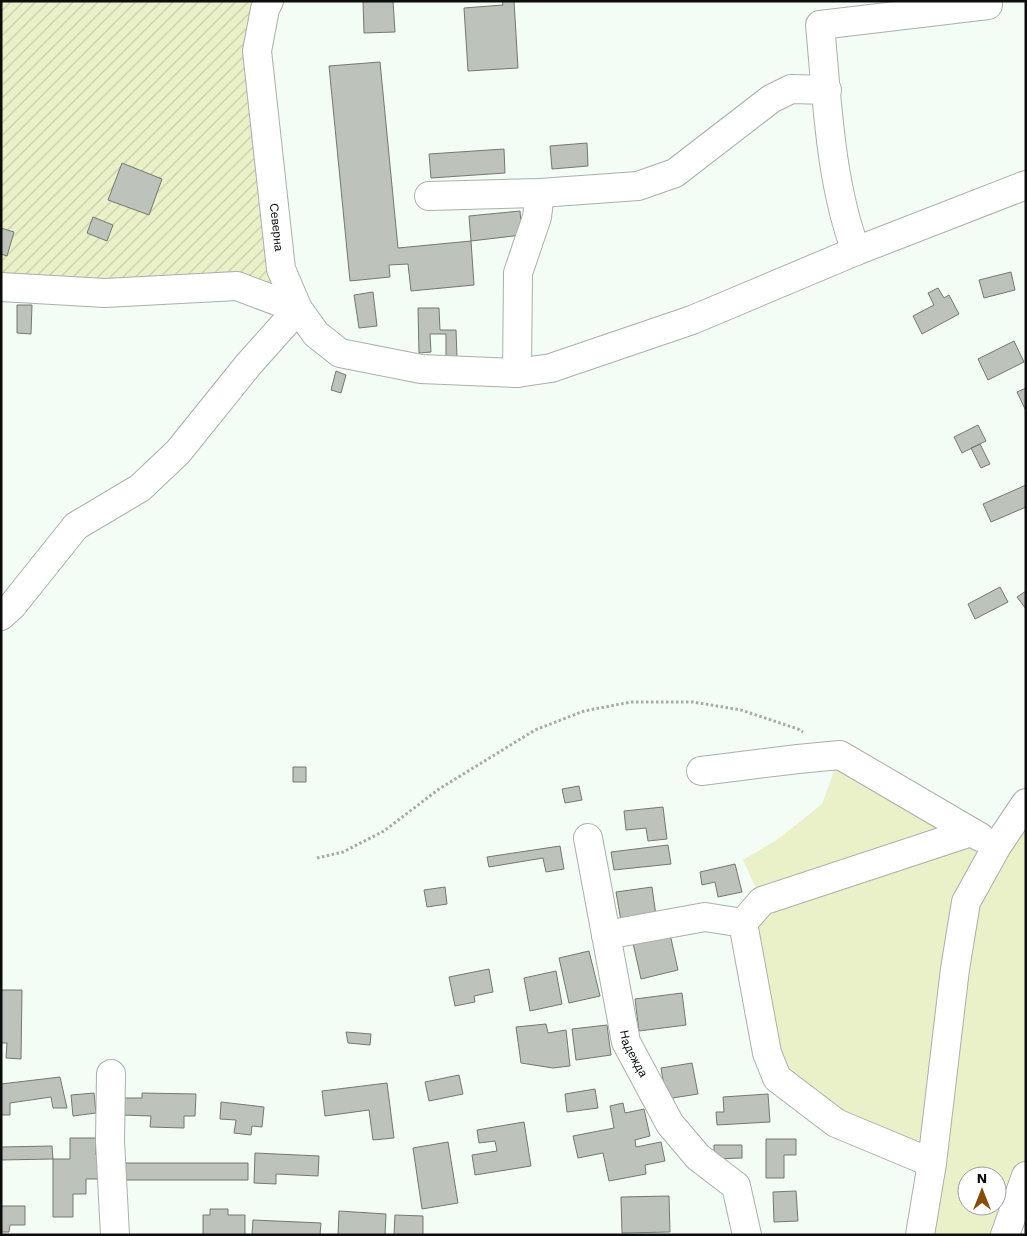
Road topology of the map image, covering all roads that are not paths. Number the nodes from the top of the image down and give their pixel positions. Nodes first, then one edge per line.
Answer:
1 (269, 1) edge
2 (988, 5) dead end
3 (827, 90) junction
4 (1026, 185) edge
5 (540, 193) junction
6 (428, 196) dead end
7 (856, 251) junction
8 (1, 287) edge
9 (298, 309) junction
10 (517, 373) junction
11 (1, 616) edge
12 (701, 771) dead end
13 (1026, 803) edge
14 (971, 832) junction
15 (588, 838) dead end
16 (997, 846) junction
17 (743, 923) junction
18 (606, 935) junction
19 (111, 1074) dead end
20 (932, 1163) junction
21 (1026, 1176) edge
22 (115, 1235) edge
23 (746, 1235) edge
24 (920, 1235) edge
25 (1005, 1235) edge

1 - 9 street, Северна
2 - 3 street
3 - 5 street
3 - 7 street
4 - 7 street, Северна
5 - 6 street
5 - 10 street
7 - 10 street, Северна
8 - 9 street
9 - 10 street, Северна
9 - 11 street
12 - 14 street
13 - 16 street
14 - 16 street
14 - 17 street
15 - 18 street, Надежда
16 - 20 street
17 - 18 street
17 - 20 street
18 - 23 street, Надежда
19 - 22 street
20 - 24 street
21 - 25 street

